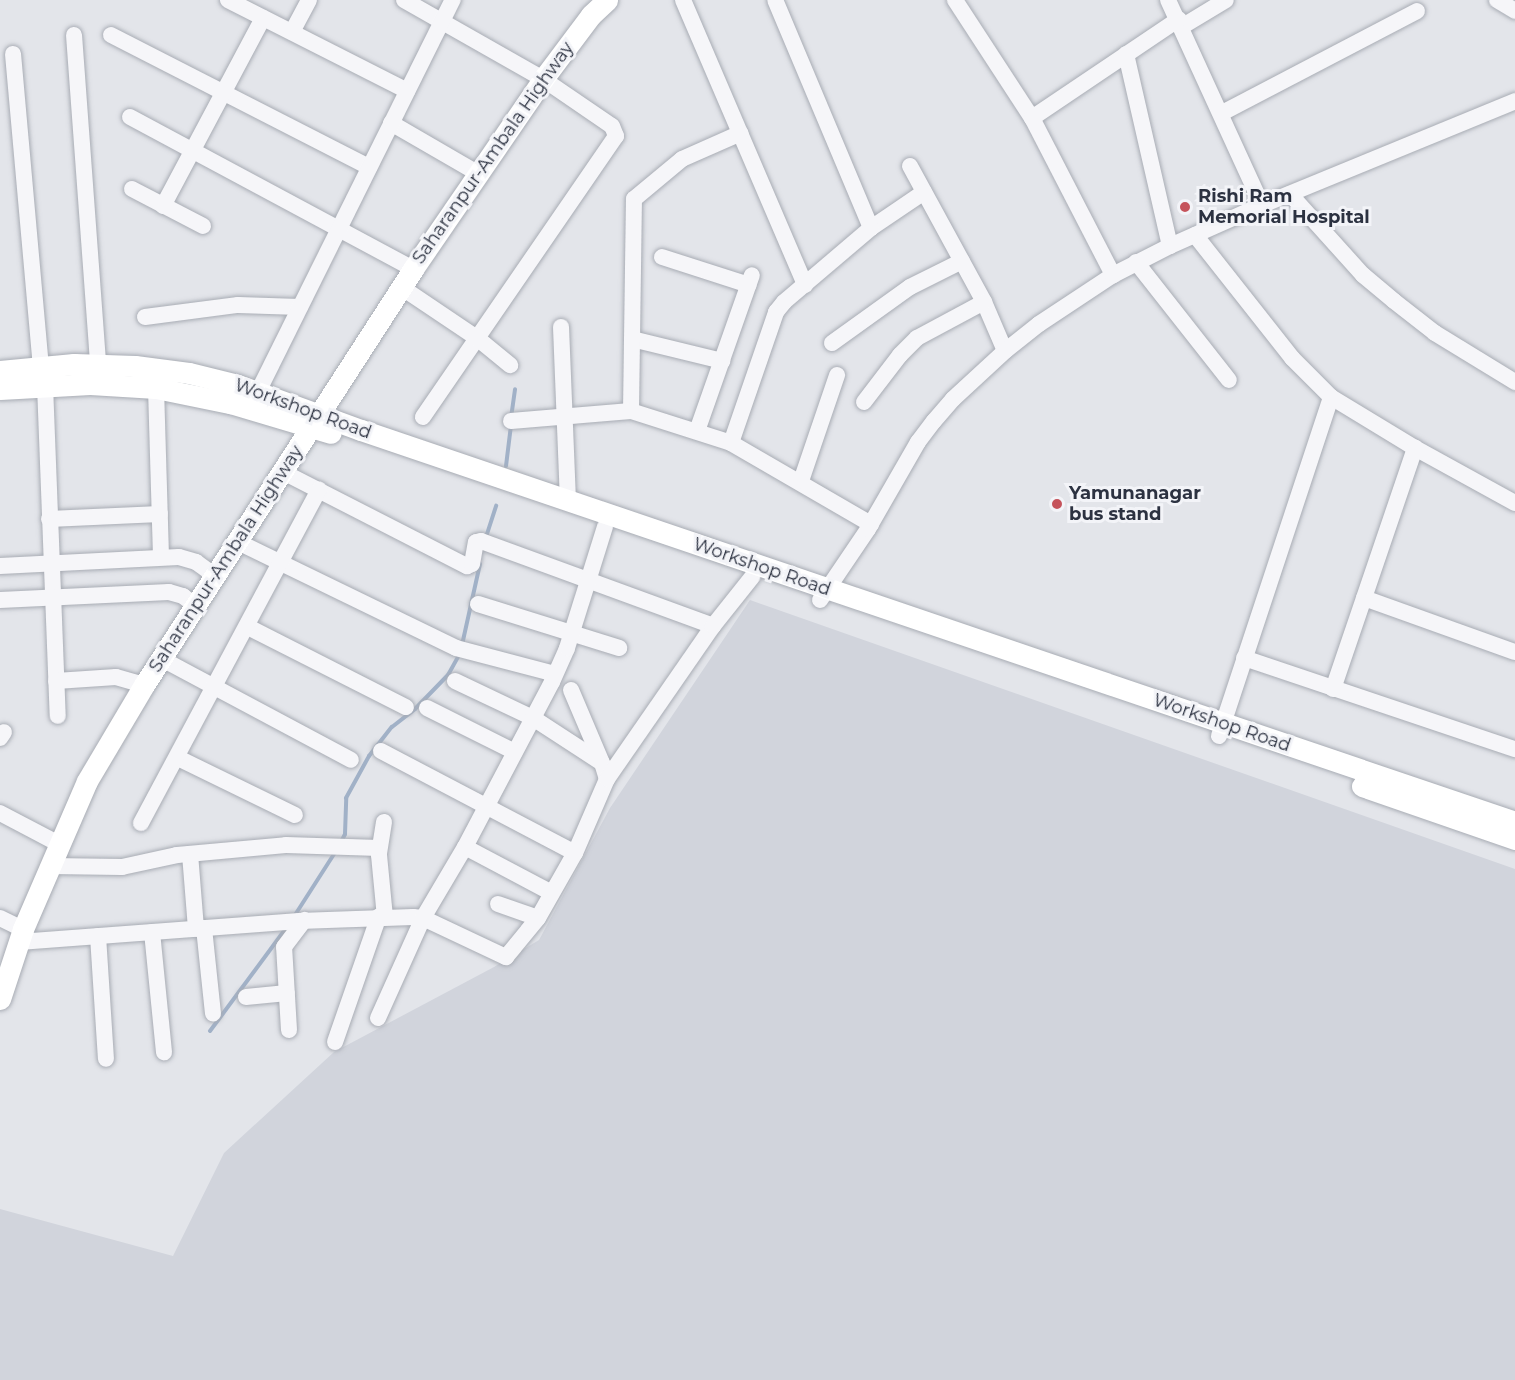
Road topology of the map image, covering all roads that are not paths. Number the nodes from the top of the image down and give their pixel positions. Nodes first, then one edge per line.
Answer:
1 (228, 0) edge
2 (309, 0) edge
3 (404, 0) edge
4 (453, 0) edge
5 (608, 0) edge
6 (683, 0) edge
7 (775, 0) edge
8 (955, 0) edge
9 (1226, 0) edge
10 (1497, 0) edge
11 (1171, 1) edge
12 (1417, 11) dead end
13 (1515, 11) edge
14 (263, 18) junction
15 (443, 21) junction
16 (1181, 23) junction
17 (292, 32) junction
18 (74, 35) dead end
19 (111, 35) dead end
20 (13, 54) dead end
21 (1126, 54) junction
22 (543, 79) junction
23 (407, 91) junction
24 (224, 93) junction
25 (1515, 101) edge
26 (1222, 114) junction
27 (130, 117) dead end
28 (1032, 118) junction
29 (391, 123) junction
30 (741, 133) junction
31 (192, 151) junction
32 (910, 166) dead end
33 (369, 167) junction
34 (478, 174) junction
35 (132, 189) dead end
36 (924, 192) junction
37 (1290, 194) junction
38 (1262, 205) junction
39 (163, 206) junction
40 (203, 226) dead end
41 (339, 228) junction
42 (871, 228) junction
43 (1195, 235) junction
44 (1170, 246) junction
45 (662, 257) dead end
46 (962, 261) junction
47 (1136, 262) junction
48 (413, 269) junction
49 (1113, 275) junction
50 (805, 285) junction
51 (401, 287) junction
52 (984, 302) junction
53 (300, 307) junction
54 (145, 317) dead end
55 (561, 327) dead end
56 (477, 338) junction
57 (632, 339) junction
58 (832, 343) dead end
59 (1005, 351) junction
60 (722, 361) junction
61 (98, 365) junction
62 (510, 365) dead end
63 (0, 371) edge
64 (837, 375) dead end
65 (43, 376) junction
66 (1229, 380) dead end
67 (1515, 382) edge
68 (156, 388) junction
69 (0, 389) edge
70 (258, 392) junction
71 (1331, 397) junction
72 (864, 402) dead end
73 (631, 411) junction
74 (565, 416) junction
75 (423, 417) dead end
76 (316, 421) junction
77 (511, 421) dead end
78 (697, 431) junction
79 (731, 443) junction
80 (1415, 448) junction
81 (283, 472) junction
82 (801, 482) junction
83 (319, 490) junction
84 (568, 501) junction
85 (1515, 503) edge
86 (160, 513) junction
87 (49, 519) junction
88 (871, 524) junction
89 (605, 527) junction
90 (238, 542) junction
91 (161, 557) junction
92 (281, 562) junction
93 (51, 563) junction
94 (0, 566) edge
95 (215, 576) junction
96 (752, 577) junction
97 (587, 582) junction
98 (823, 595) junction
99 (54, 598) junction
100 (1364, 598) junction
101 (0, 600) edge
102 (478, 604) dead end
103 (196, 606) junction
104 (713, 626) junction
105 (248, 627) junction
106 (572, 633) junction
107 (619, 648) dead end
108 (1515, 652) edge
109 (1244, 658) junction
110 (162, 659) junction
111 (555, 674) junction
112 (56, 681) junction
113 (455, 681) dead end
114 (144, 686) junction
115 (214, 689) junction
116 (1334, 689) junction
117 (571, 690) dead end
118 (406, 707) dead end
119 (427, 708) dead end
120 (58, 716) dead end
121 (533, 718) junction
122 (1221, 730) junction
123 (1515, 749) edge
124 (381, 751) dead end
125 (515, 752) junction
126 (178, 758) junction
127 (351, 760) dead end
128 (605, 771) junction
129 (487, 806) junction
130 (0, 813) edge
131 (295, 815) dead end
132 (384, 822) dead end
133 (1515, 822) edge
134 (141, 823) dead end
135 (1515, 839) edge
136 (59, 844) junction
137 (465, 847) junction
138 (379, 848) junction
139 (575, 853) junction
140 (190, 854) junction
141 (50, 866) junction
142 (552, 893) junction
143 (498, 904) dead end
144 (382, 916) junction
145 (0, 918) edge
146 (423, 918) junction
147 (538, 918) junction
148 (301, 921) junction
149 (200, 928) junction
150 (152, 932) junction
151 (21, 936) junction
152 (98, 936) junction
153 (287, 993) junction
154 (246, 997) dead end
155 (0, 999) edge
156 (213, 1014) dead end
157 (378, 1018) dead end
158 (289, 1029) dead end
159 (335, 1042) dead end
160 (164, 1052) dead end
161 (106, 1059) dead end

1 - 14 street
2 - 17 street
3 - 15 street
4 - 15 street
5 - 22 main road, Saharanpur-Ambala Highway
6 - 30 street
7 - 42 street
8 - 28 street
9 - 16 street
10 - 13 street
11 - 16 street
12 - 26 street
14 - 17 street
14 - 24 street
15 - 22 street
15 - 23 street
16 - 21 street
16 - 26 street
17 - 23 street
18 - 61 street
19 - 24 street
20 - 65 street
21 - 28 street
21 - 44 street
22 - 34 main road, Saharanpur-Ambala Highway
22 - 56 street
23 - 29 street
24 - 31 street
24 - 33 street
25 - 37 street
26 - 38 street
27 - 31 street
28 - 49 street
29 - 33 street
29 - 34 street
30 - 50 street
30 - 57 street
31 - 39 street
31 - 41 street
32 - 36 street
33 - 41 street
34 - 48 main road, Saharanpur-Ambala Highway
35 - 39 street
36 - 42 street
36 - 46 street
37 - 38 street
37 - 67 street
38 - 43 street
39 - 40 street
41 - 48 street
41 - 53 street
42 - 50 street
43 - 44 street
43 - 71 street
44 - 47 street
45 - 60 street
46 - 52 street
46 - 58 street
47 - 49 street
47 - 66 street
48 - 51 main road, Saharanpur-Ambala Highway
49 - 59 street
50 - 79 street
51 - 56 street
51 - 76 main road, Saharanpur-Ambala Highway
52 - 59 street
52 - 72 street
53 - 54 street
53 - 70 street
55 - 74 street
56 - 62 street
56 - 75 street
57 - 60 street
57 - 73 street
59 - 88 street
60 - 78 street
61 - 65 main road, Workshop Road
61 - 70 main road, Workshop Road
63 - 65 main road, Workshop Road
64 - 82 street
65 - 68 main road, Workshop Road
65 - 69 main road, Workshop Road
65 - 87 street
68 - 76 main road, Workshop Road
68 - 86 street
70 - 76 main road, Workshop Road
71 - 80 street
71 - 109 street
73 - 74 street
73 - 78 street
74 - 77 street
74 - 84 street
76 - 81 main road, Saharanpur-Ambala Highway
76 - 84 main road, Workshop Road
76 - 89 main road, Workshop Road
78 - 79 street
79 - 82 street
80 - 85 street
80 - 100 street
81 - 83 street
81 - 90 main road, Saharanpur-Ambala Highway
82 - 88 street
83 - 92 street
83 - 97 street
84 - 98 main road, Workshop Road
86 - 87 street
86 - 91 street
87 - 93 street
88 - 98 street
89 - 96 main road, Workshop Road
89 - 97 street
90 - 92 street
90 - 95 main road, Saharanpur-Ambala Highway
91 - 93 street
91 - 95 street
92 - 105 street
92 - 111 street
93 - 94 street
93 - 99 street
95 - 103 main road, Saharanpur-Ambala Highway
96 - 98 main road, Workshop Road
96 - 104 street
97 - 104 street
97 - 106 street
98 - 122 main road, Workshop Road
99 - 101 street
99 - 103 street
99 - 112 street
100 - 108 street
100 - 116 street
102 - 106 street
103 - 110 main road, Saharanpur-Ambala Highway
104 - 128 street
105 - 115 street
105 - 118 street
106 - 107 street
106 - 111 street
109 - 116 street
109 - 122 street
110 - 114 main road, Saharanpur-Ambala Highway
110 - 115 street
111 - 121 street
112 - 114 street
112 - 120 street
113 - 121 street
114 - 136 main road, Saharanpur-Ambala Highway
115 - 126 street
115 - 127 street
116 - 123 street
117 - 128 street
119 - 125 street
121 - 125 street
121 - 128 street
122 - 133 main road, Workshop Road
122 - 135 main road, Workshop Road
124 - 129 street
125 - 129 street
126 - 131 street
126 - 134 street
128 - 139 street
129 - 137 street
129 - 139 street
130 - 136 street
132 - 138 street
136 - 141 main road, Saharanpur-Ambala Highway
137 - 142 street
137 - 146 street
138 - 140 street
138 - 144 street
139 - 142 street
140 - 141 street
140 - 149 street
141 - 151 main road, Saharanpur-Ambala Highway
142 - 147 street
143 - 147 street
144 - 146 street
144 - 148 street
144 - 159 street
145 - 151 street
146 - 147 street
146 - 157 street
148 - 149 street
148 - 153 street
149 - 150 street
149 - 156 street
150 - 152 street
150 - 160 street
151 - 152 street
151 - 155 main road, Saharanpur-Ambala Highway
152 - 161 street
153 - 154 street
153 - 158 street

